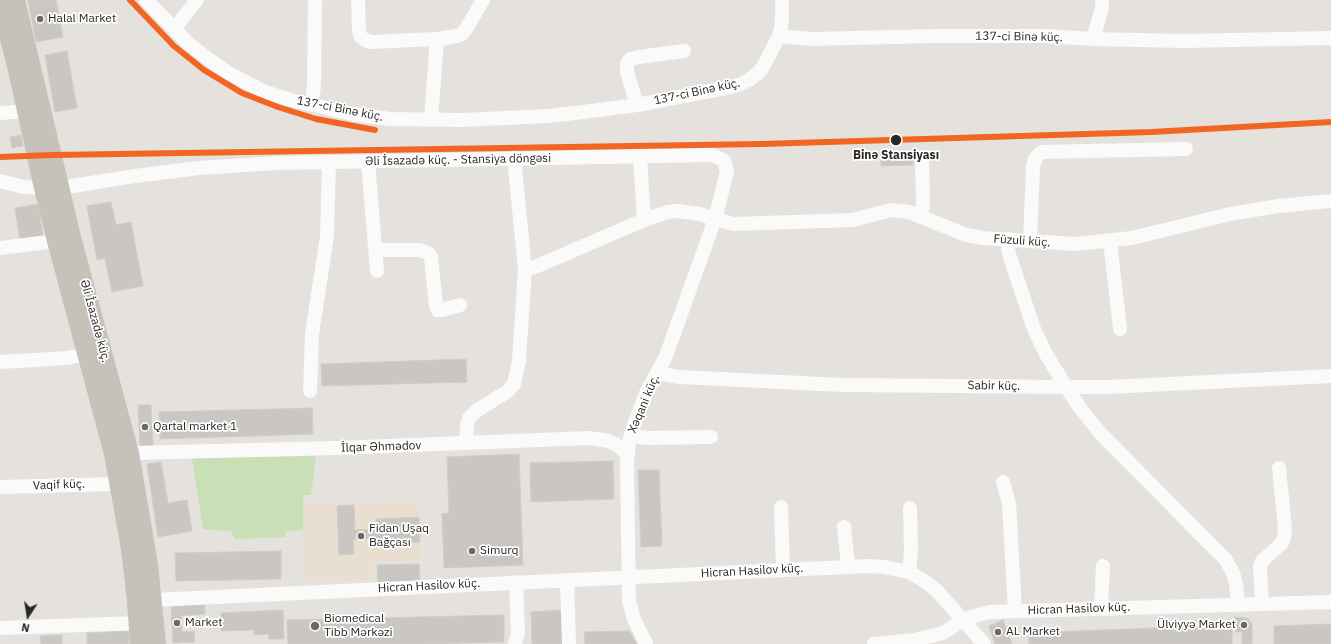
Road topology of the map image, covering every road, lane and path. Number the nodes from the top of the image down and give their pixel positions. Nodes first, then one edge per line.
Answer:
1 (8, 0) edge
2 (16, 0) edge
3 (146, 0) edge
4 (197, 0) edge
5 (315, 0) edge
6 (358, 0) edge
7 (483, 0) edge
8 (782, 0) edge
9 (1102, 0) edge
10 (0, 2) edge
11 (174, 29) junction
12 (779, 36) junction
13 (1331, 38) edge
14 (437, 39) junction
15 (1093, 39) junction
16 (684, 51) dead end
17 (312, 105) junction
18 (637, 105) junction
19 (26, 110) junction
20 (0, 113) edge
21 (431, 119) junction
22 (1186, 149) dead end
23 (640, 157) junction
24 (514, 158) junction
25 (922, 158) dead end
26 (329, 162) junction
27 (368, 162) junction
28 (0, 181) edge
29 (52, 188) junction
30 (1331, 201) edge
31 (921, 217) junction
32 (715, 219) junction
33 (644, 220) junction
34 (1008, 240) junction
35 (56, 241) junction
36 (1110, 241) junction
37 (1030, 242) junction
38 (0, 248) edge
39 (376, 250) junction
40 (525, 269) junction
41 (377, 271) dead end
42 (460, 305) dead end
43 (1120, 329) dead end
44 (87, 354) junction
45 (0, 362) edge
46 (657, 373) junction
47 (1331, 376) edge
48 (1066, 387) junction
49 (310, 391) dead end
50 (631, 436) junction
51 (711, 437) dead end
52 (466, 443) junction
53 (130, 453) junction
54 (627, 454) junction
55 (1279, 468) dead end
56 (1003, 482) dead end
57 (119, 484) junction
58 (0, 487) edge
59 (780, 507) dead end
60 (910, 508) dead end
61 (844, 527) dead end
62 (848, 566) junction
63 (1103, 566) dead end
64 (783, 569) junction
65 (909, 572) junction
66 (628, 577) junction
67 (567, 580) junction
68 (516, 582) junction
69 (145, 601) junction
70 (1331, 602) edge
71 (1262, 603) junction
72 (1238, 604) junction
73 (1100, 608) junction
74 (1015, 611) junction
75 (963, 620) junction
76 (138, 623) junction
77 (0, 628) edge
78 (139, 644) edge
79 (157, 644) edge
80 (516, 644) edge
81 (569, 644) edge
82 (646, 644) edge
83 (874, 644) edge
84 (984, 644) edge

1 - 10 main road
2 - 29 main road, Əli İsazadə küç.
3 - 11 street, 137-ci Binə küç.
4 - 11 street
5 - 17 street
6 - 14 street
7 - 14 street
8 - 12 street
9 - 15 street
10 - 19 main road, Əli İsazadə küç.
11 - 17 street, 137-ci Binə küç.
12 - 15 street, 137-ci Binə küç.
12 - 18 street, 137-ci Binə küç.
13 - 15 street, 137-ci Binə küç.
14 - 21 street
16 - 18 street
17 - 21 street, 137-ci Binə küç.
18 - 21 street, 137-ci Binə küç.
19 - 20 street
19 - 29 main road, Əli İsazadə küç.
22 - 37 street
23 - 24 street, Əli İsazadə küç. - Stansiya döngəsi
23 - 32 street, Əli İsazadə küç. - Stansiya döngəsi
23 - 33 street
24 - 27 street, Əli İsazadə küç. - Stansiya döngəsi
24 - 40 street
25 - 31 street
26 - 27 street, Əli İsazadə küç. - Stansiya döngəsi
26 - 29 street, Əli İsazadə küç. - Stansiya döngəsi
26 - 49 street
27 - 39 street
28 - 29 street, Əli İsazadə küç. - Stansiya döngəsi
29 - 35 main road, Əli İsazadə küç.
29 - 53 main road, Əli İsazadə küç.
30 - 36 street, Füzuli küç.
31 - 32 street, Füzuli küç.
31 - 34 street, Füzuli küç.
32 - 33 street, Füzuli küç.
32 - 46 street, Xəqani küç.
33 - 40 street, Füzuli küç.
34 - 37 street, Füzuli küç.
34 - 48 street
35 - 38 street
35 - 44 main road, Əli İsazadə küç.
36 - 37 street, Füzuli küç.
36 - 43 street
39 - 41 street
39 - 42 street
40 - 52 street
44 - 45 street
44 - 57 main road, Əli İsazadə küç.
46 - 48 street, Sabir küç.
46 - 50 street, Xəqani küç.
47 - 48 street, Sabir küç.
48 - 72 street
50 - 51 street
50 - 54 street, Xəqani küç.
52 - 53 street, İlqar Əhmədov
52 - 54 street, İlqar Əhmədov
53 - 69 main road, Əli İsazadə küç.
54 - 66 street, Xəqani küç.
55 - 71 street
56 - 74 street
57 - 58 street, Vaqif küç.
57 - 69 main road, Əli İsazadə küç.
59 - 64 street
60 - 65 street
61 - 62 street
62 - 64 street, Hicran Hasilov küç.
62 - 65 street, Hicran Hasilov küç.
63 - 73 street
64 - 66 street, Hicran Hasilov küç.
65 - 75 street, Hicran Hasilov küç.
66 - 67 street, Hicran Hasilov küç.
66 - 82 street, Xəqani küç.
67 - 68 street, Hicran Hasilov küç.
67 - 81 street
68 - 69 street, Hicran Hasilov küç.
68 - 80 street
69 - 76 main road, Əli İsazadə küç.
69 - 79 main road, Əli İsazadə küç.
70 - 71 street, Hicran Hasilov küç.
71 - 72 street, Hicran Hasilov küç.
72 - 73 street, Hicran Hasilov küç.
73 - 74 street, Hicran Hasilov küç.
74 - 75 street, Hicran Hasilov küç.
75 - 83 street
75 - 84 street
76 - 77 street
76 - 78 main road, Əli İsazadə küç.

